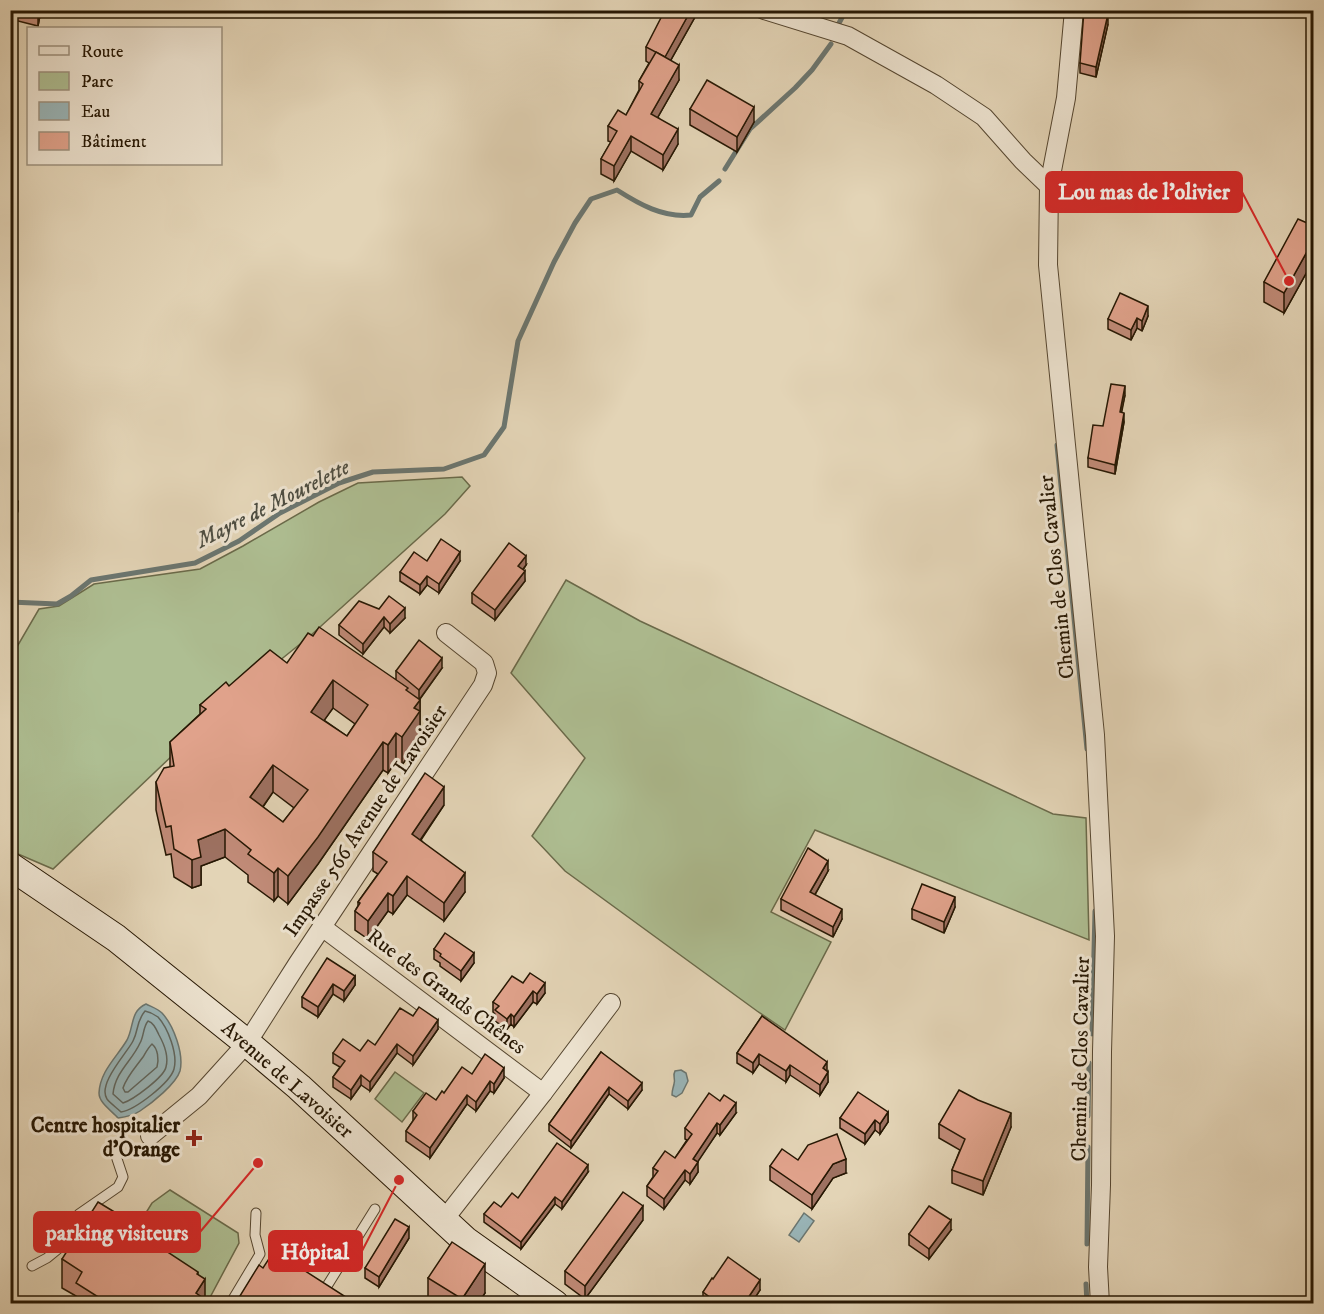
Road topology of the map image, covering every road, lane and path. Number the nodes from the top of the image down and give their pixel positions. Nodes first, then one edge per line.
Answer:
1 (764, 10) edge
2 (1074, 10) edge
3 (1049, 186) junction
4 (446, 633) dead end
5 (10, 866) edge
6 (322, 927) junction
7 (611, 1004) dead end
8 (246, 1043) junction
9 (543, 1093) junction
10 (150, 1136) dead end
11 (115, 1153) dead end
12 (375, 1209) dead end
13 (256, 1213) dead end
14 (443, 1221) junction
15 (260, 1254) junction
16 (269, 1260) edge
17 (32, 1266) dead end
18 (314, 1288) edge
19 (230, 1304) edge
20 (555, 1304) edge
21 (1100, 1304) edge

1 - 3 street
2 - 3 street, Chemin de Clos Cavalier
3 - 21 street, Chemin de Clos Cavalier
4 - 6 street, Impasse 566 Avenue de Lavoisier
5 - 8 street, Avenue de Lavoisier
6 - 8 street, Impasse 566 Avenue de Lavoisier
6 - 9 street, Rue des Grands Chênes
7 - 9 street
8 - 10 street, Impasse 566 Avenue de Lavoisier
8 - 14 street, Avenue de Lavoisier
9 - 14 street
11 - 17 lane
12 - 18 lane
13 - 15 lane
14 - 20 street, Avenue de Lavoisier
15 - 16 lane
15 - 19 lane

